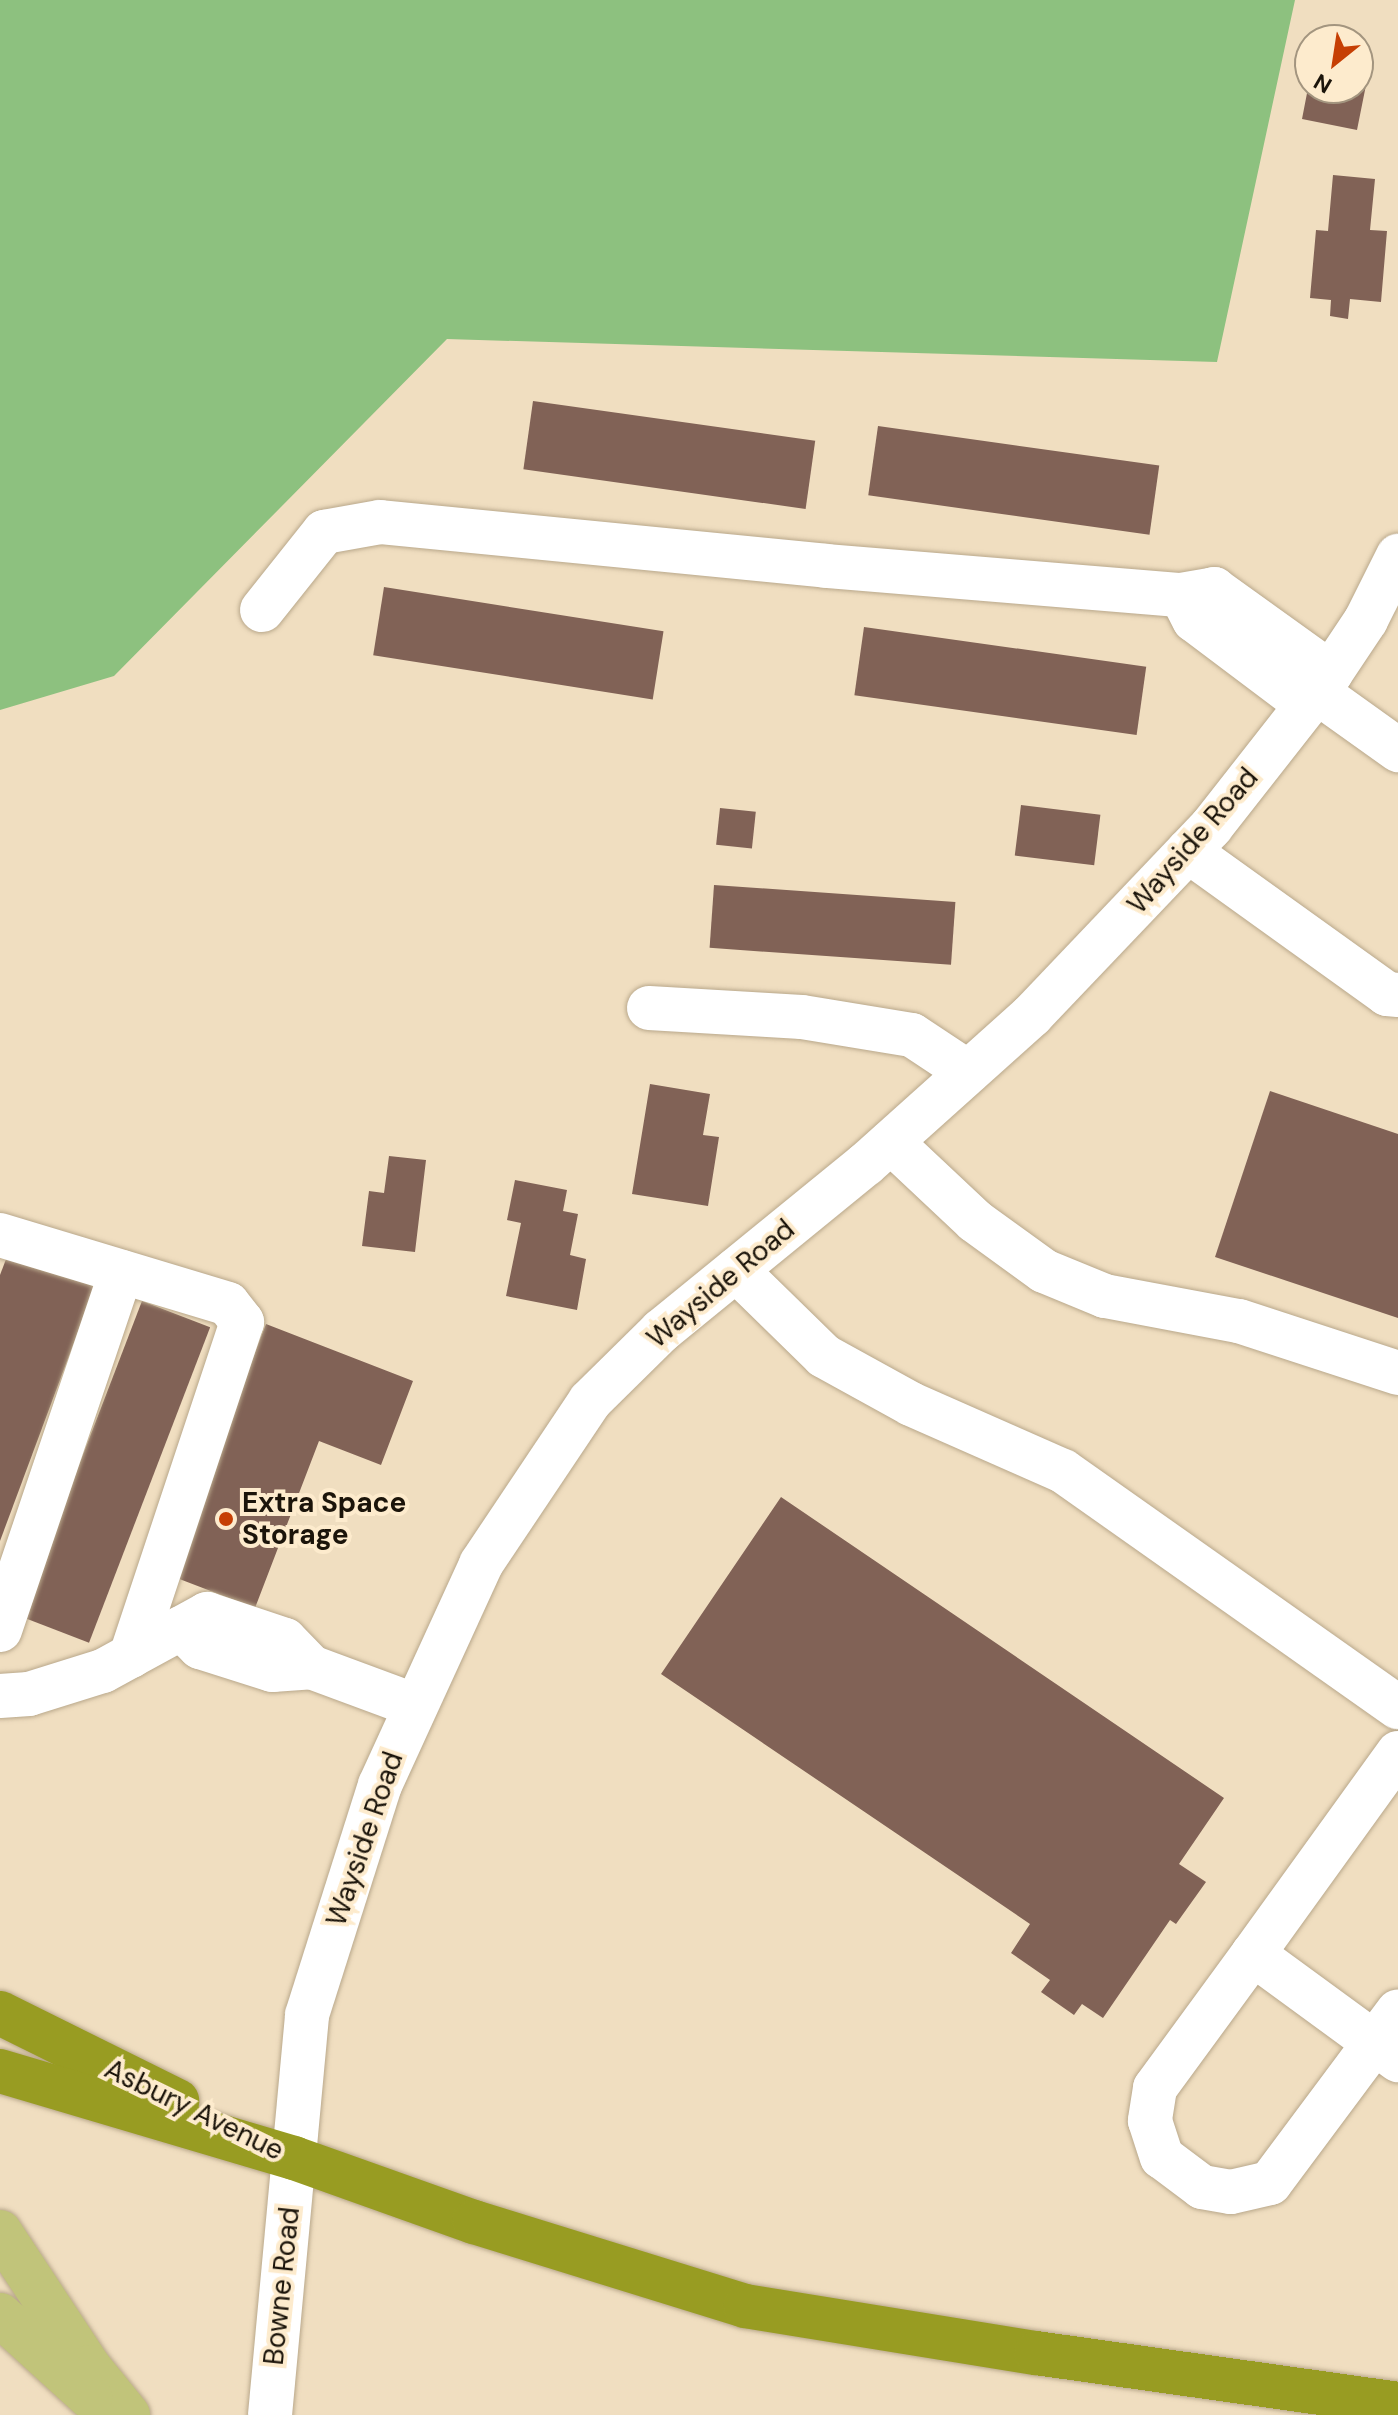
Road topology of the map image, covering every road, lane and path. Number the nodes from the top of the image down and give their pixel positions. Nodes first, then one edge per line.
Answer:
1 (1398, 556) edge
2 (262, 610) dead end
3 (1318, 690) junction
4 (1398, 750) edge
5 (1188, 851) junction
6 (1398, 995) edge
7 (649, 1008) dead end
8 (968, 1072) junction
9 (891, 1142) junction
10 (0, 1235) edge
11 (736, 1270) junction
12 (121, 1272) junction
13 (1398, 1373) edge
14 (0, 1630) edge
15 (131, 1656) junction
16 (0, 1696) edge
17 (414, 1705) junction
18 (1398, 1707) edge
19 (1398, 1753) edge
20 (1253, 1954) junction
21 (0, 2013) edge
22 (1390, 2038) edge
23 (0, 2071) edge
24 (294, 2158) junction
25 (0, 2232) edge
26 (0, 2315) edge
27 (1398, 2404) edge
28 (110, 2415) edge
29 (128, 2415) edge
30 (270, 2415) edge

1 - 3 street, Wayside Road
2 - 3 street
3 - 4 street
3 - 5 street, Wayside Road
5 - 6 street
5 - 8 street, Wayside Road
7 - 8 street
8 - 9 street, Wayside Road
9 - 11 street, Wayside Road
9 - 13 street
10 - 12 street
11 - 17 street, Wayside Road
11 - 18 street
12 - 14 street
12 - 15 street
15 - 16 street
15 - 17 street
17 - 24 street, Wayside Road
19 - 20 street
20 - 22 street
20 - 22 street
21 - 24 highway, Asbury Avenue
23 - 24 highway, Asbury Avenue
24 - 27 highway
24 - 30 street, Bowne Road
25 - 29 main road
26 - 28 main road

